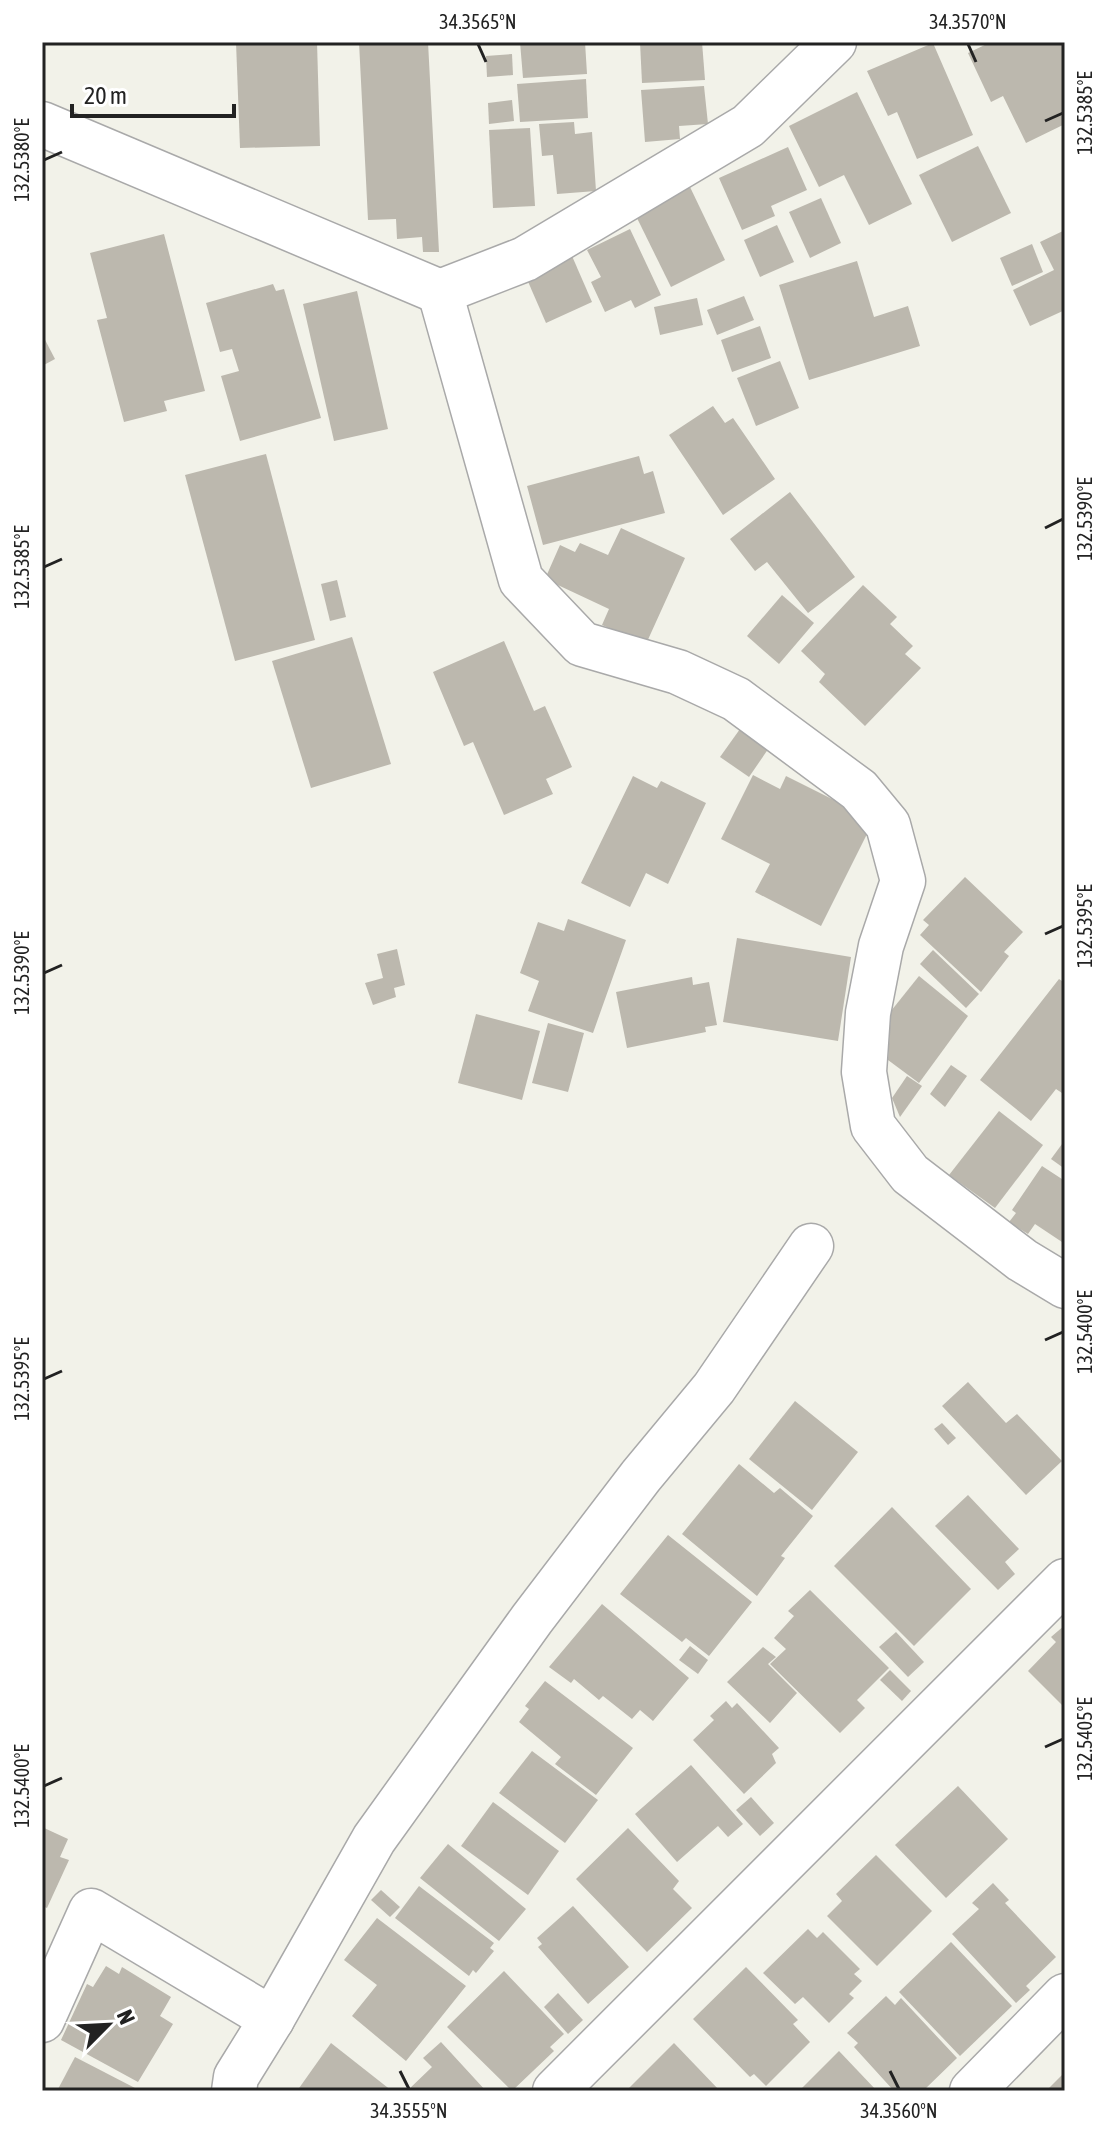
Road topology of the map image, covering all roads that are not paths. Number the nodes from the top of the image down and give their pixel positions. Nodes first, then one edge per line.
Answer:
1 (834, 42) edge
2 (42, 124) edge
3 (440, 292) junction
4 (811, 1246) dead end
5 (1065, 1286) edge
6 (1065, 1581) edge
7 (1065, 1996) edge
8 (272, 2019) junction
9 (42, 2020) edge
10 (234, 2091) edge
11 (555, 2091) edge
12 (972, 2091) edge

1 - 3 street
2 - 3 street
3 - 5 street
4 - 8 street
6 - 11 street
7 - 12 street
8 - 9 street
8 - 10 street

